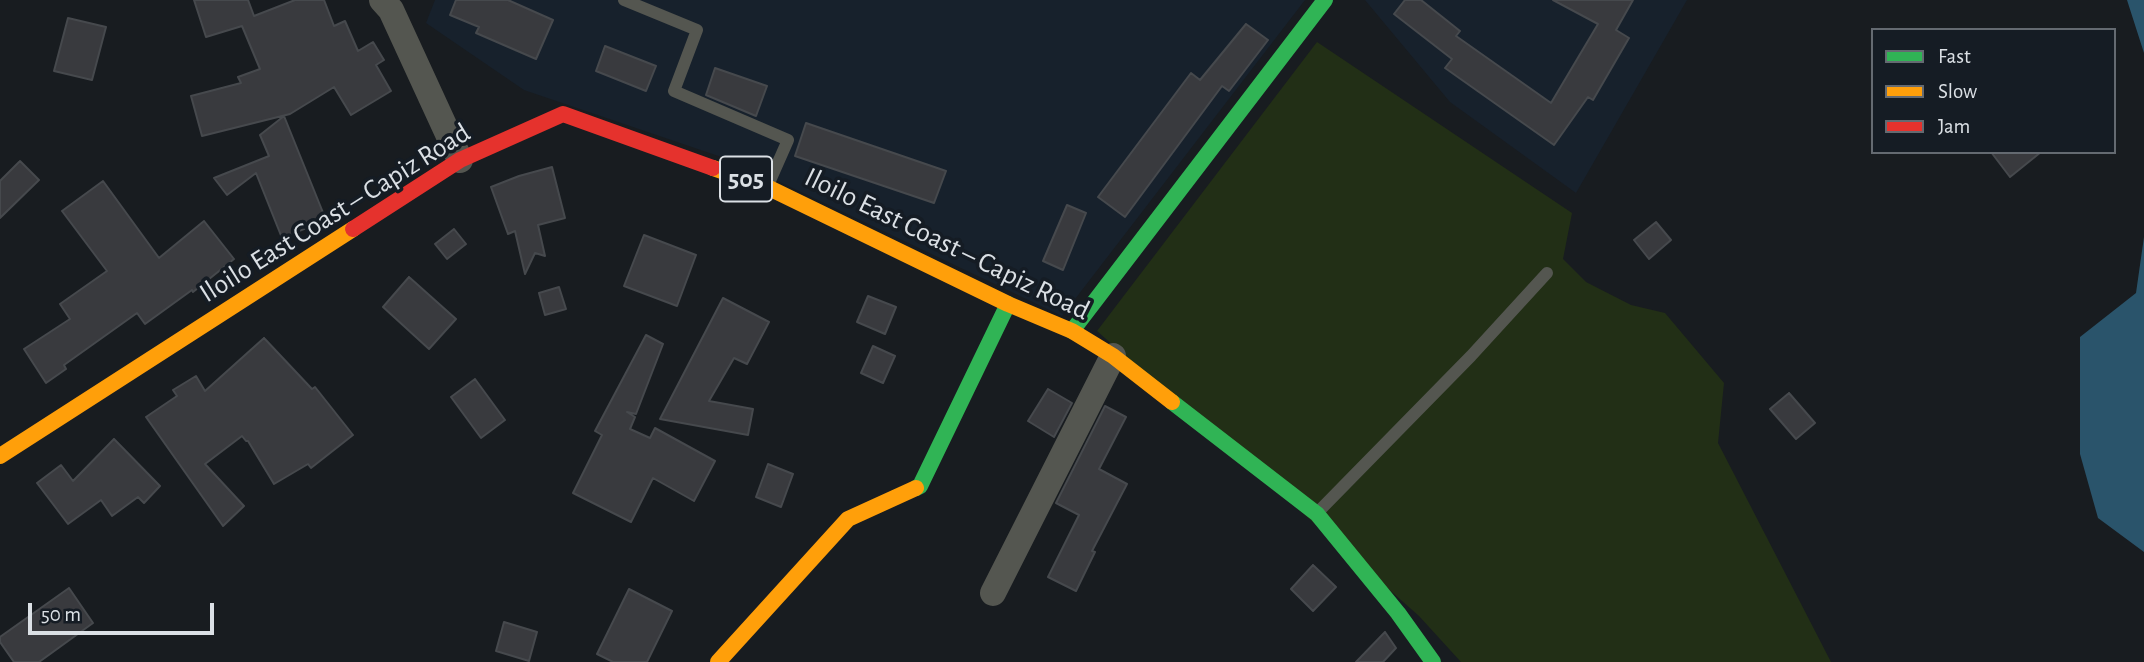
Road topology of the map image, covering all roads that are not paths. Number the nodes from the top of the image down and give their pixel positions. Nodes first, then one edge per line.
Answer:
1 (382, 0) edge
2 (624, 0) edge
3 (1325, 0) edge
4 (460, 160) junction
5 (767, 187) junction
6 (1547, 273) dead end
7 (1008, 304) junction
8 (1072, 331) junction
9 (1113, 356) junction
10 (0, 456) edge
11 (1317, 514) junction
12 (993, 593) dead end
13 (718, 662) edge
14 (1433, 662) edge

1 - 4 street
2 - 5 lane
3 - 8 main road
4 - 5 main road, Iloilo East Coast – Capiz Road / 505
4 - 10 main road, Iloilo East Coast – Capiz Road / 505
5 - 7 main road, Iloilo East Coast – Capiz Road / 505
6 - 11 lane
7 - 8 main road, Iloilo East Coast – Capiz Road / 505
7 - 13 main road
8 - 9 main road, Iloilo East Coast – Capiz Road / 505
9 - 11 main road, Iloilo East Coast – Capiz Road / 505
9 - 12 street
11 - 14 main road, Iloilo East Coast – Capiz Road / 505

